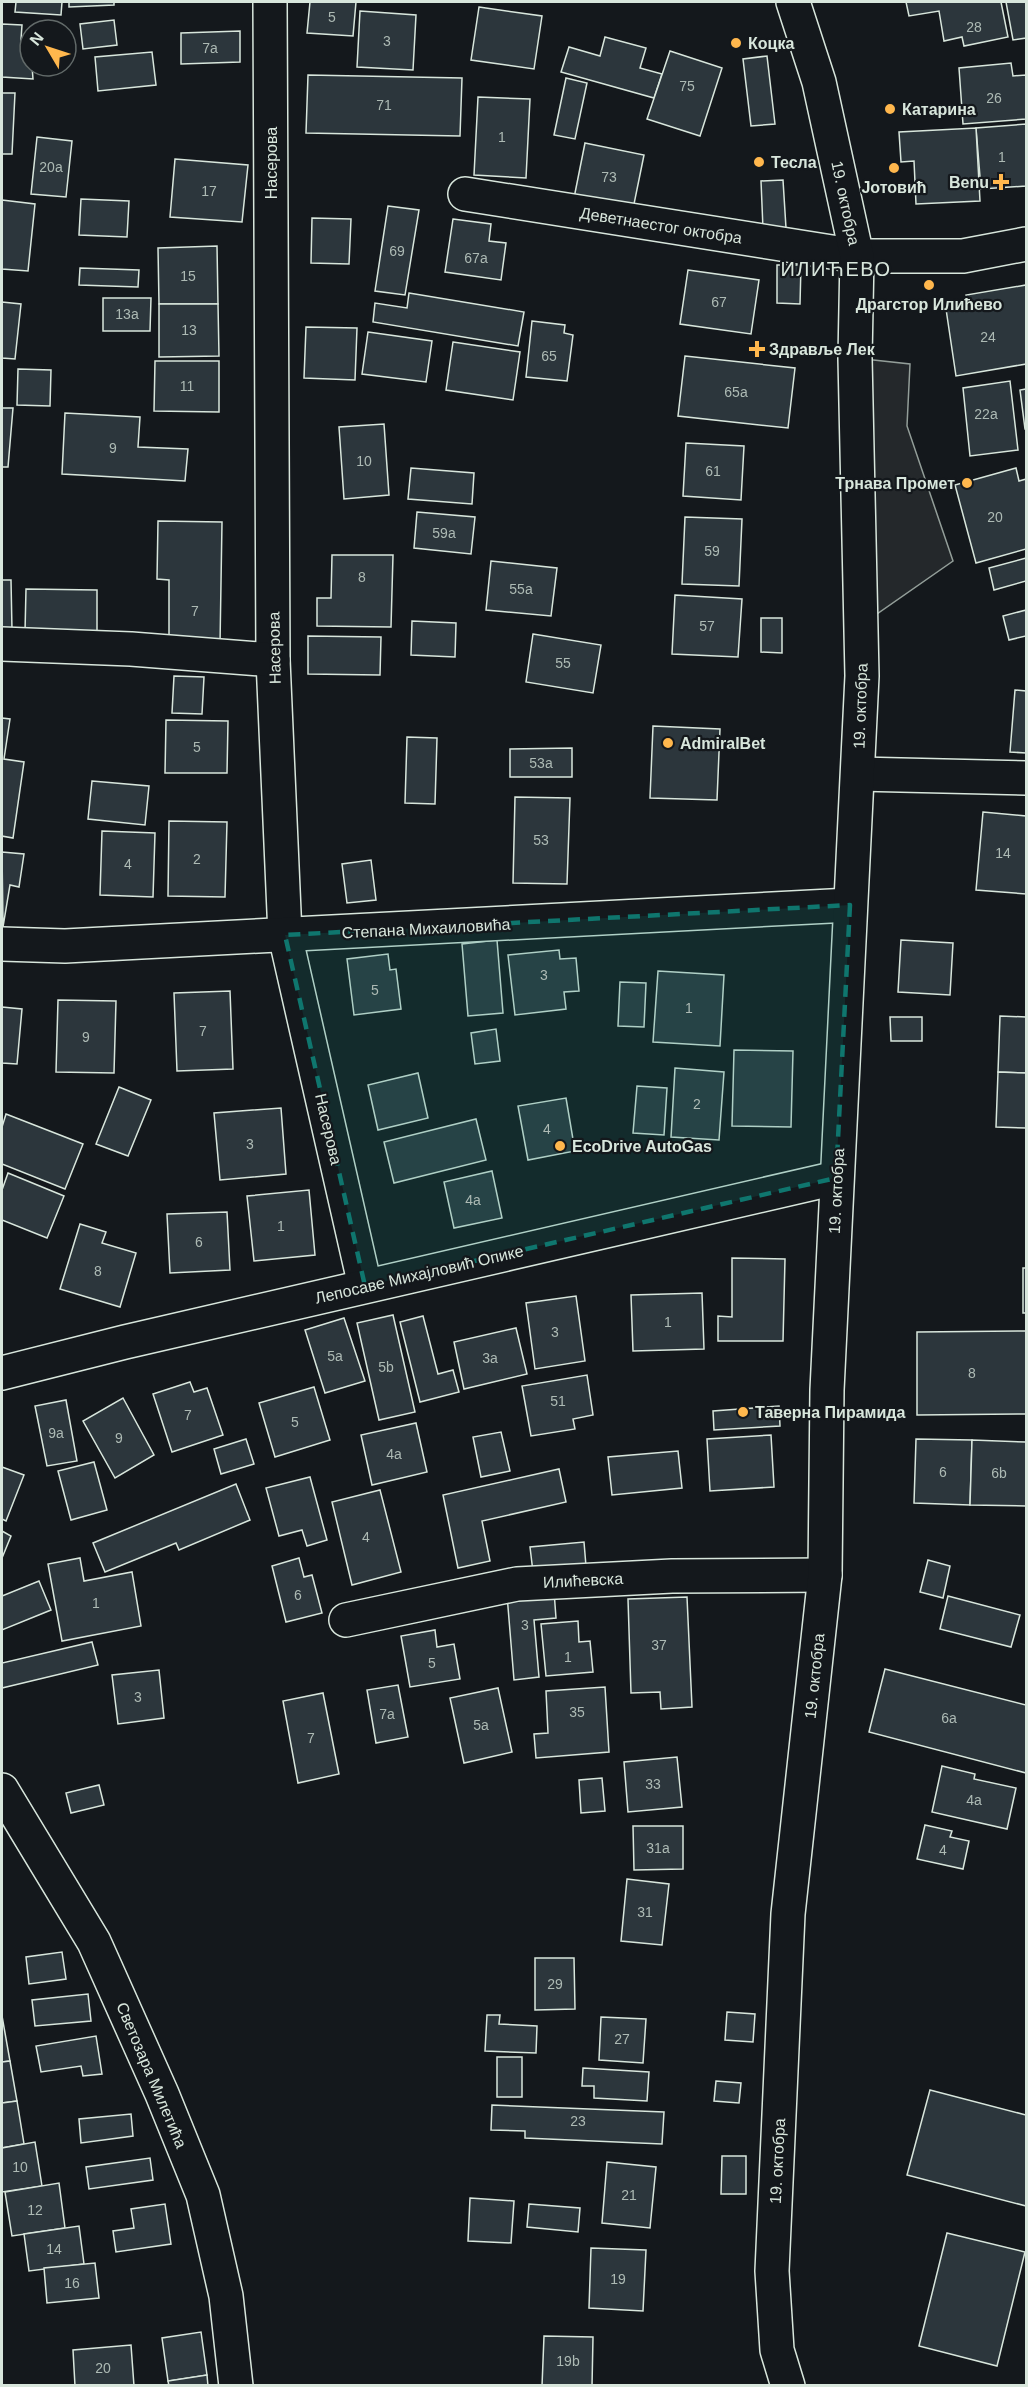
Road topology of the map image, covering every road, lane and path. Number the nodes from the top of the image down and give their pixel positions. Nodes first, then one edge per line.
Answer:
1 (270, 2) edge
2 (790, 2) edge
3 (465, 194) dead end
4 (1026, 244) edge
5 (857, 256) junction
6 (2, 644) edge
7 (273, 660) junction
8 (858, 774) junction
9 (1026, 778) edge
10 (850, 905) junction
11 (285, 935) junction
12 (2, 944) edge
13 (836, 1178) junction
14 (365, 1286) junction
15 (2, 1373) edge
16 (825, 1575) junction
17 (346, 1620) dead end
18 (2, 1790) edge
19 (236, 2385) edge
20 (788, 2385) edge

1 - 7 street, Насерова
2 - 5 street, 19. октобра
3 - 5 street, Деветнаестог октобра
4 - 5 street, Деветнаестог октобра
5 - 8 street, 19. октобра
6 - 7 street
7 - 11 street, Насерова
8 - 9 street
8 - 10 street, 19. октобра
10 - 11 street, Степана Михаиловића
10 - 13 street, 19. октобра
11 - 12 street, Степана Михаиловића
11 - 14 street, Насерова
13 - 14 street, Лепосаве Михајловић Опике
13 - 16 street, 19. октобра
14 - 15 street, Лепосаве Михајловић Опике
16 - 17 street, Илићевска
16 - 20 street, 19. октобра
18 - 19 street, Светозара Милетића

